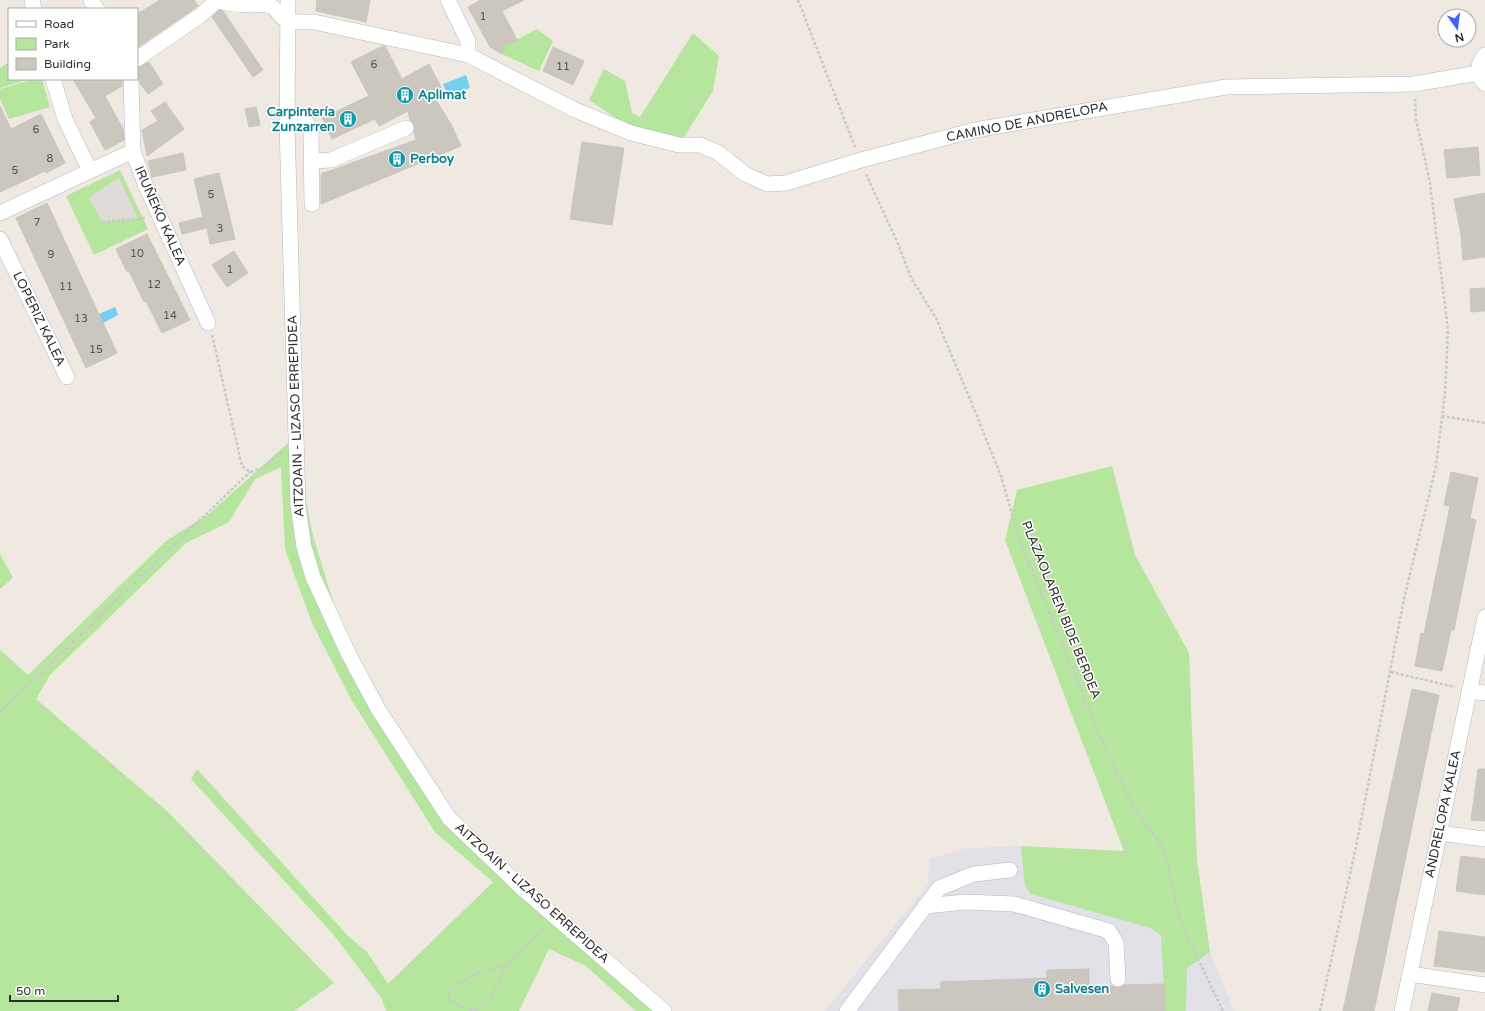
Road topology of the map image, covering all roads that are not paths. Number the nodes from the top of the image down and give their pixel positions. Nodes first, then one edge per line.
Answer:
1 (217, 0) edge
2 (288, 0) edge
3 (453, 2) edge
4 (288, 20) junction
5 (468, 55) junction
6 (1485, 55) edge
7 (138, 57) edge
8 (1482, 78) edge
9 (53, 80) edge
10 (131, 80) edge
11 (287, 110) junction
12 (406, 128) dead end
13 (133, 151) junction
14 (312, 161) junction
15 (90, 171) junction
16 (312, 204) dead end
17 (0, 213) edge
18 (0, 239) edge
19 (208, 323) road end
20 (67, 377) dead end
21 (1485, 617) edge
22 (1470, 691) junction
23 (1485, 693) edge
24 (1439, 833) junction
25 (1485, 839) edge
26 (1010, 870) dead end
27 (925, 906) junction
28 (1410, 974) junction
29 (1118, 979) dead end
30 (1485, 985) edge
31 (664, 1011) edge
32 (847, 1011) edge
33 (1402, 1011) edge

1 - 4 street
1 - 7 street
2 - 4 street, AITZOAIN - LIZASO ERREPIDEA
3 - 5 street
4 - 5 street, CAMINO DE ANDRELOPA
4 - 11 street, AITZOAIN - LIZASO ERREPIDEA
5 - 8 street, CAMINO DE ANDRELOPA
6 - 8 street
9 - 15 street
10 - 13 street
11 - 14 street
11 - 31 street, AITZOAIN - LIZASO ERREPIDEA
12 - 14 street
13 - 15 street, IRUÑEKO KALEA
13 - 19 street, IRUÑEKO KALEA
14 - 16 street
15 - 17 street, IRUÑEKO KALEA
18 - 20 street, LOPERIZ KALEA
21 - 22 street, ANDRELOPA KALEA
22 - 23 street
22 - 24 street, ANDRELOPA KALEA
24 - 25 street
24 - 28 street, ANDRELOPA KALEA
26 - 27 street
27 - 29 street
27 - 32 street
28 - 30 street
28 - 33 street, ANDRELOPA KALEA

